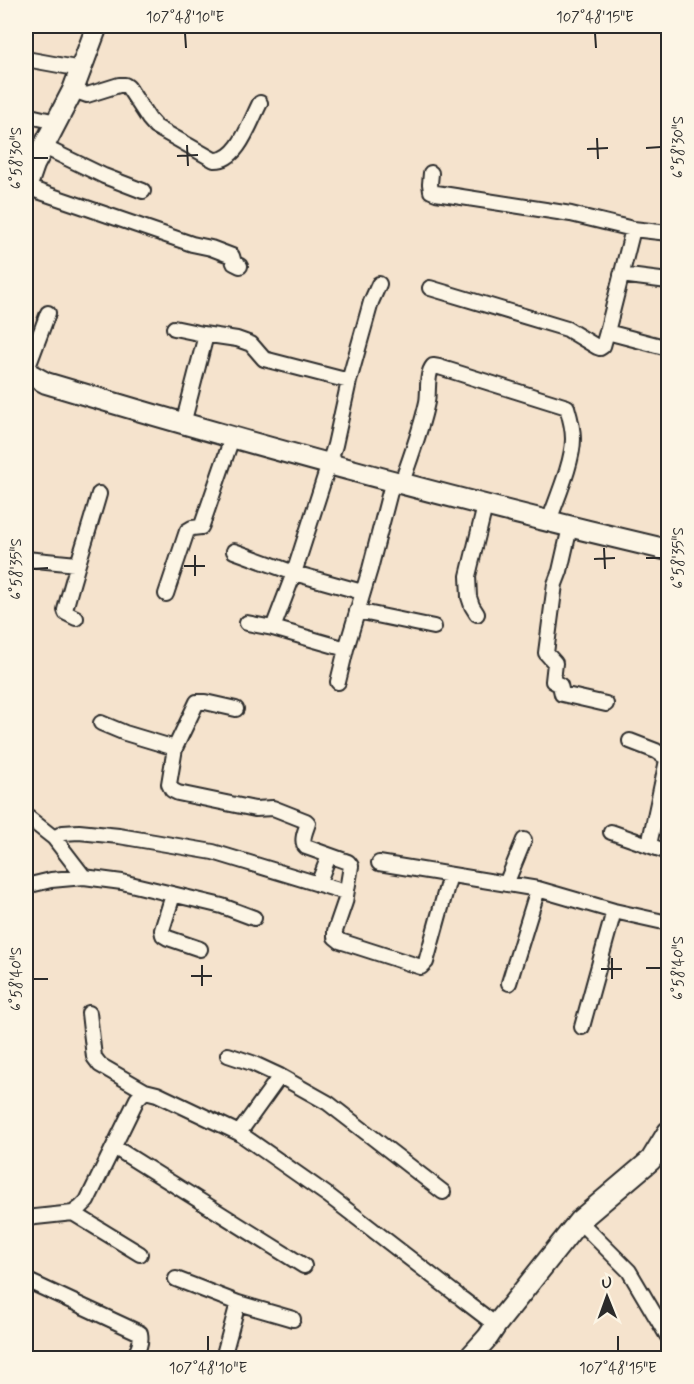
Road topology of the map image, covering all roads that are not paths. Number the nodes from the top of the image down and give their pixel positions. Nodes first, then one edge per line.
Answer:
1 (97, 26) edge
2 (26, 59) edge
3 (81, 69) junction
4 (73, 90) junction
5 (260, 103) dead end
6 (26, 115) edge
7 (56, 122) junction
8 (44, 147) junction
9 (431, 173) dead end
10 (26, 187) edge
11 (142, 192) dead end
12 (633, 229) junction
13 (669, 233) edge
14 (240, 266) dead end
15 (621, 275) junction
16 (669, 281) edge
17 (380, 284) dead end
18 (430, 288) dead end
19 (48, 313) dead end
20 (174, 328) dead end
21 (607, 332) junction
22 (206, 334) junction
23 (669, 348) edge
24 (26, 372) edge
25 (349, 381) junction
26 (183, 424) junction
27 (232, 438) junction
28 (328, 463) junction
29 (397, 481) junction
30 (99, 494) dead end
31 (485, 506) junction
32 (549, 521) junction
33 (570, 527) junction
34 (669, 550) edge
35 (234, 551) dead end
36 (26, 559) edge
37 (77, 564) junction
38 (294, 573) junction
39 (362, 592) junction
40 (166, 594) dead end
41 (357, 611) junction
42 (477, 614) dead end
43 (76, 618) dead end
44 (247, 623) dead end
45 (434, 627) dead end
46 (273, 628) junction
47 (346, 649) junction
48 (338, 682) dead end
49 (606, 704) dead end
50 (236, 709) dead end
51 (101, 723) dead end
52 (630, 741) dead end
53 (175, 748) junction
54 (669, 760) edge
55 (26, 816) edge
56 (611, 832) dead end
57 (54, 838) junction
58 (524, 840) dead end
59 (649, 845) junction
60 (669, 852) edge
61 (329, 856) junction
62 (379, 863) dead end
63 (450, 875) junction
64 (84, 877) junction
65 (506, 884) junction
66 (318, 885) junction
67 (26, 886) edge
68 (538, 889) junction
69 (345, 892) junction
70 (173, 895) junction
71 (614, 911) junction
72 (254, 918) dead end
73 (669, 923) edge
74 (200, 950) dead end
75 (509, 983) dead end
76 (89, 1012) dead end
77 (582, 1027) dead end
78 (228, 1055) dead end
79 (280, 1076) junction
80 (145, 1091) junction
81 (669, 1132) edge
82 (239, 1133) junction
83 (114, 1147) junction
84 (443, 1192) dead end
85 (73, 1213) junction
86 (26, 1218) edge
87 (579, 1221) junction
88 (140, 1254) dead end
89 (304, 1266) dead end
90 (176, 1279) dead end
91 (26, 1280) edge
92 (238, 1303) junction
93 (293, 1319) dead end
94 (496, 1325) junction
95 (669, 1337) edge
96 (133, 1359) edge
97 (223, 1359) edge
98 (469, 1359) edge

1 - 3 main road
2 - 3 street
3 - 4 main road
4 - 5 street
4 - 7 main road
6 - 7 street
7 - 8 main road
8 - 10 main road
8 - 11 street
9 - 12 street
10 - 14 street
12 - 13 street
12 - 15 street
15 - 16 street
15 - 21 street
17 - 25 street
18 - 21 street
19 - 24 street
20 - 22 street
21 - 23 street
22 - 25 street
22 - 26 street
24 - 26 main road
25 - 28 street
26 - 27 main road
27 - 28 main road
27 - 40 street
28 - 29 main road
28 - 38 street
29 - 31 main road
29 - 32 street
29 - 39 street
30 - 37 street
31 - 32 main road
31 - 42 street
32 - 33 main road
33 - 34 main road
33 - 49 street
35 - 38 street
36 - 37 street
37 - 43 street
38 - 39 street
38 - 46 street
39 - 41 street
41 - 45 street
41 - 47 street
44 - 46 street
46 - 47 street
47 - 48 street
50 - 53 street
51 - 53 street
52 - 54 street
53 - 61 street
54 - 59 street
55 - 57 street
56 - 59 street
57 - 64 street
57 - 66 street
58 - 65 street
59 - 60 street
61 - 66 street
61 - 69 street
62 - 63 street
63 - 65 street
63 - 69 street
64 - 67 street
64 - 70 street
65 - 68 street
66 - 69 street
68 - 71 street
68 - 75 street
70 - 72 street
70 - 74 street
71 - 73 street
71 - 77 street
76 - 80 street
78 - 79 street
79 - 82 street
79 - 84 street
80 - 82 street
80 - 83 street
81 - 87 main road
82 - 94 street
83 - 85 street
83 - 89 street
85 - 86 street
85 - 88 street
87 - 94 main road
87 - 95 street
90 - 92 street
91 - 96 street
92 - 93 street
92 - 97 street
94 - 98 main road

